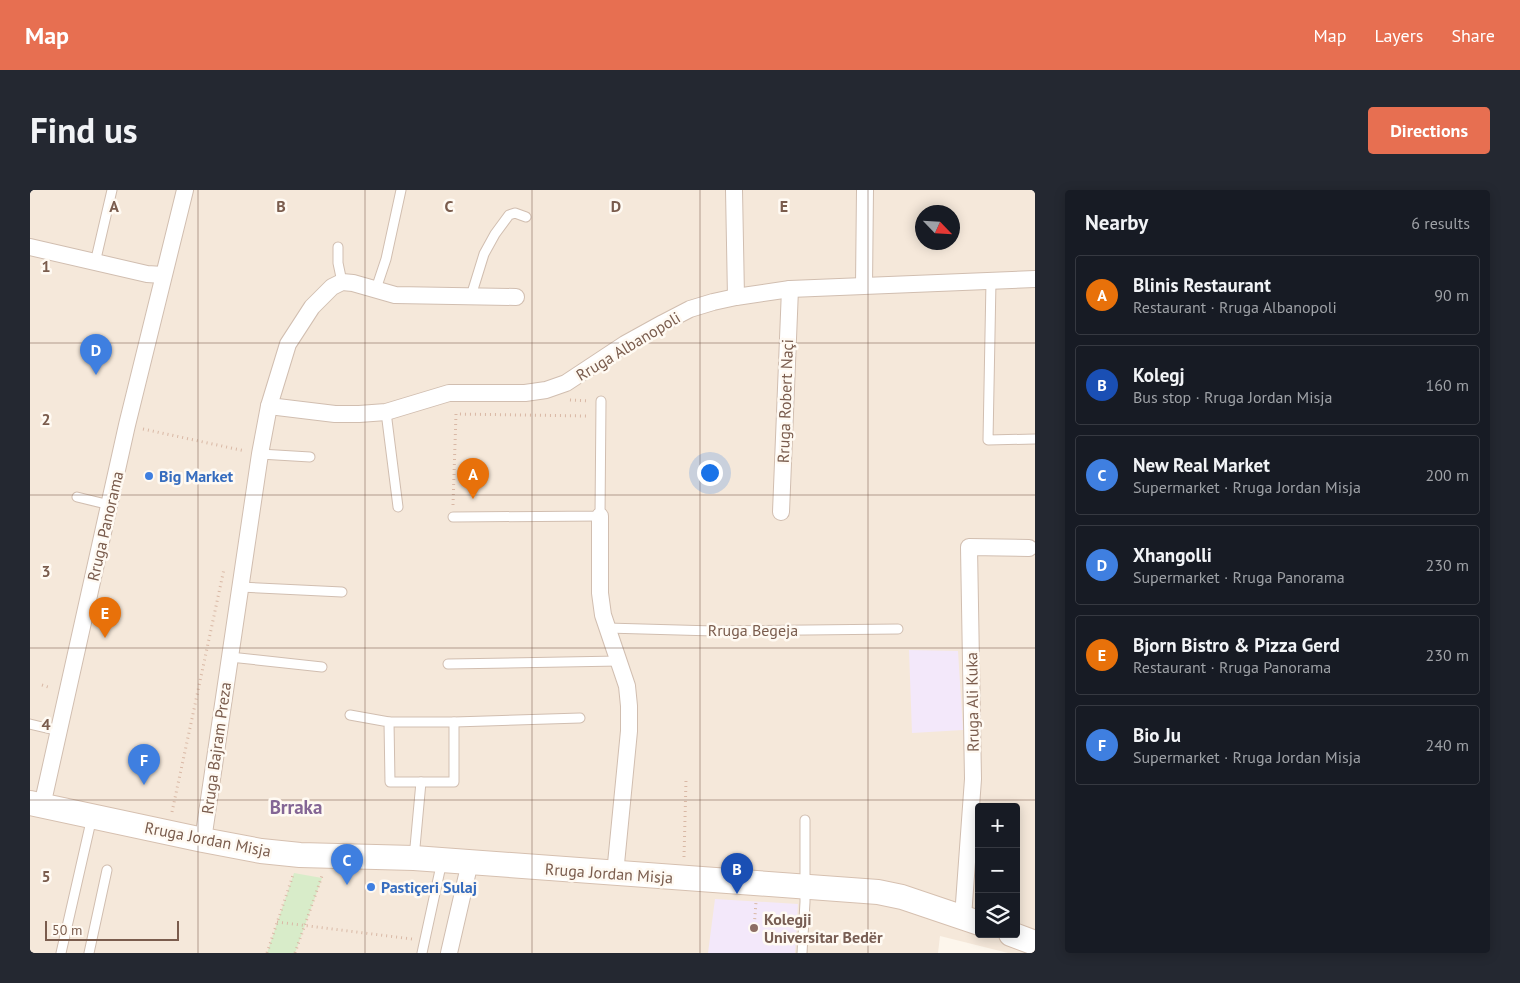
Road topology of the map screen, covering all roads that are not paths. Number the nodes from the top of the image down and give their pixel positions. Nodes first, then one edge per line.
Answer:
1 (112, 190) edge
2 (185, 190) edge
3 (401, 190) edge
4 (734, 190) edge
5 (865, 190) edge
6 (526, 216) dead end
7 (338, 246) dead end
8 (30, 247) edge
9 (95, 262) junction
10 (163, 275) junction
11 (1035, 279) edge
12 (991, 281) junction
13 (342, 282) junction
14 (864, 285) junction
15 (376, 289) junction
16 (790, 289) junction
17 (471, 296) junction
18 (516, 297) dead end
19 (736, 297) junction
20 (601, 401) dead end
21 (269, 406) junction
22 (386, 412) junction
23 (1035, 439) edge
24 (260, 454) junction
25 (310, 457) dead end
26 (77, 497) dead end
27 (110, 505) junction
28 (398, 507) dead end
29 (780, 512) dead end
30 (600, 516) junction
31 (453, 517) road end
32 (1029, 548) dead end
33 (240, 587) junction
34 (342, 592) dead end
35 (607, 628) junction
36 (898, 629) dead end
37 (230, 657) junction
38 (619, 661) junction
39 (448, 664) dead end
40 (322, 667) dead end
41 (350, 715) dead end
42 (580, 718) dead end
43 (389, 722) junction
44 (454, 722) junction
45 (30, 724) edge
46 (59, 731) junction
47 (421, 782) junction
48 (36, 804) edge
49 (92, 816) junction
50 (805, 820) dead end
51 (203, 840) junction
52 (414, 858) junction
53 (442, 860) junction
54 (470, 862) junction
55 (107, 870) dead end
56 (615, 874) junction
57 (805, 886) junction
58 (971, 920) edge
59 (1020, 937) edge
60 (1035, 943) edge
61 (61, 953) edge
62 (89, 953) edge
63 (422, 953) edge
64 (450, 953) edge
65 (802, 953) edge

1 - 9 lane
2 - 10 street, Rruga Panorama
3 - 15 lane
4 - 19 street
5 - 14 street
6 - 17 lane
7 - 13 lane
8 - 9 street
9 - 10 street
10 - 27 street, Rruga Panorama
11 - 12 street, Rruga Albanopoli
12 - 14 street, Rruga Albanopoli
12 - 23 lane
13 - 15 street
13 - 21 street, Rruga Bajram Preza
14 - 16 street, Rruga Albanopoli
15 - 17 street
16 - 19 street, Rruga Albanopoli
16 - 29 street, Rruga Robert Naçi
17 - 18 street
19 - 22 street, Rruga Albanopoli
20 - 30 lane
21 - 22 street, Rruga Albanopoli
21 - 24 street, Rruga Bajram Preza
22 - 28 lane
24 - 25 lane
24 - 33 street, Rruga Bajram Preza
26 - 27 lane
27 - 46 street, Rruga Panorama
30 - 31 lane
30 - 35 street
32 - 58 street, Rruga Ali Kuka
33 - 34 lane
33 - 37 street, Rruga Bajram Preza
35 - 36 lane, Rruga Begeja
35 - 38 street
37 - 40 lane
37 - 51 street, Rruga Bajram Preza
38 - 39 lane
38 - 56 street
41 - 43 lane
42 - 44 lane
43 - 44 lane
43 - 47 lane
44 - 47 lane
45 - 46 lane
46 - 48 street, Rruga Panorama
47 - 52 lane
48 - 49 street, Rruga Jordan Misja
49 - 51 street, Rruga Jordan Misja
49 - 61 lane
50 - 57 lane
51 - 52 street, Rruga Jordan Misja
52 - 53 street, Rruga Jordan Misja
53 - 54 street, Rruga Jordan Misja
53 - 63 lane
54 - 56 street, Rruga Jordan Misja
54 - 64 street
55 - 62 lane
56 - 57 street, Rruga Jordan Misja
57 - 58 street, Rruga Jordan Misja
57 - 65 lane
59 - 60 street

